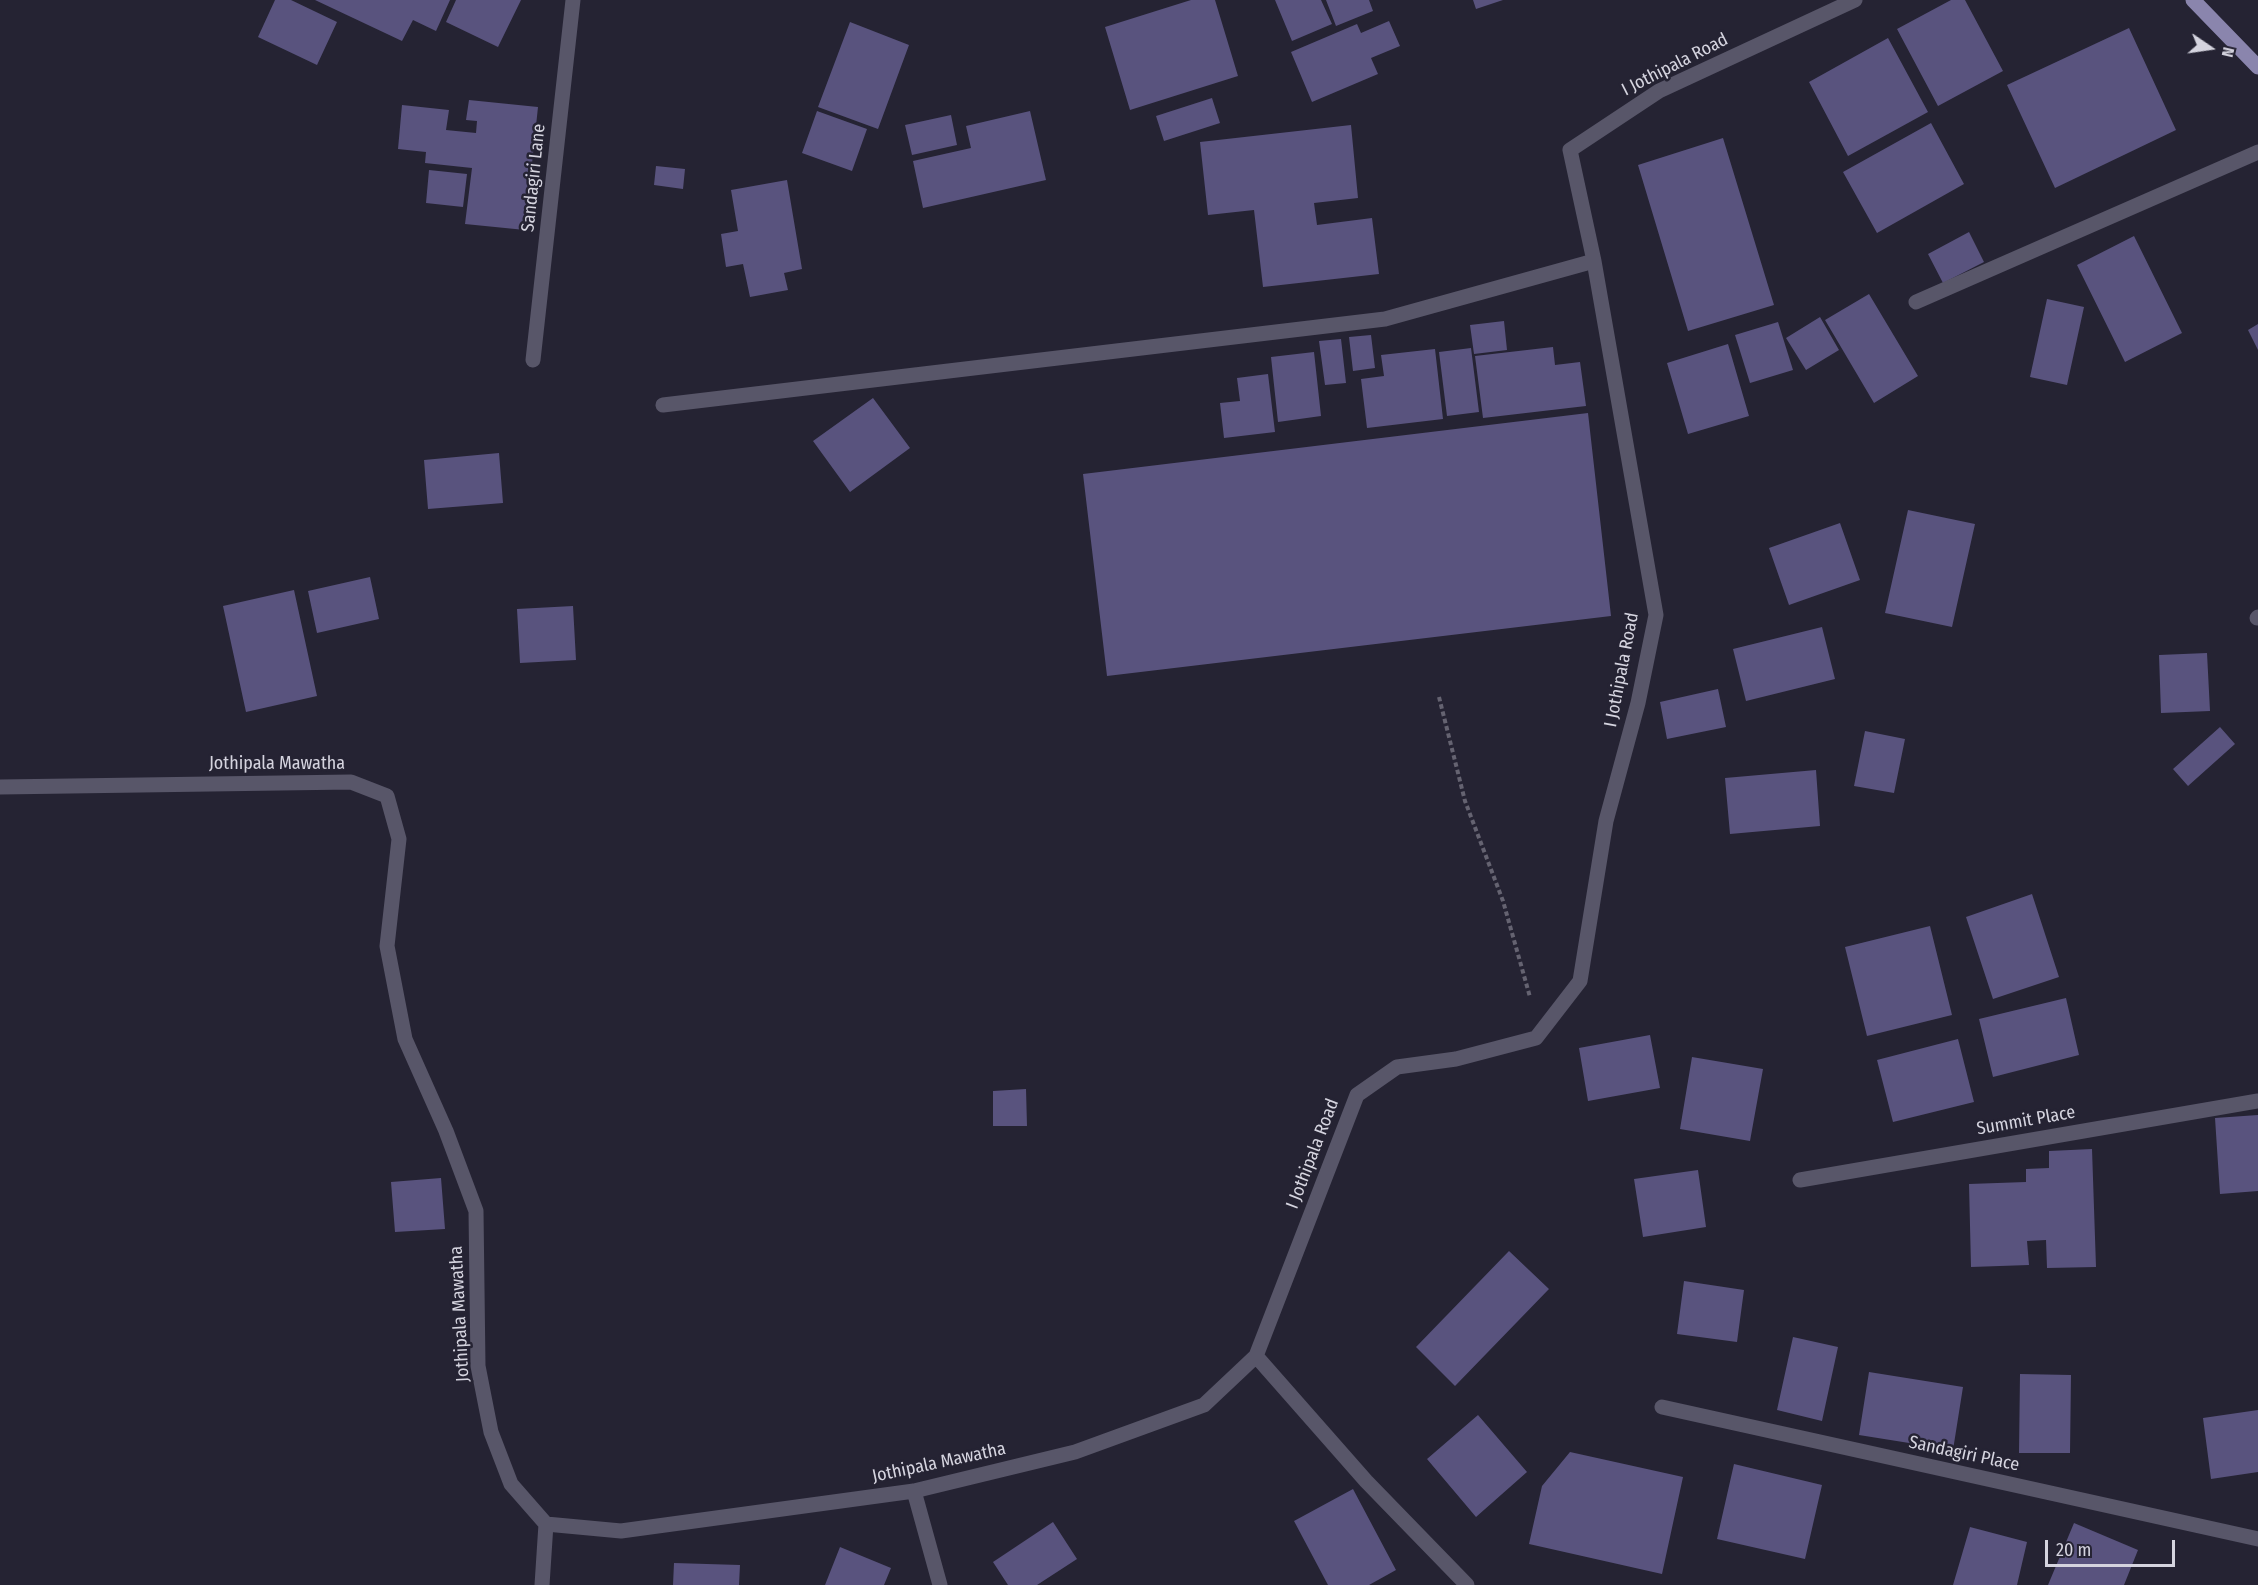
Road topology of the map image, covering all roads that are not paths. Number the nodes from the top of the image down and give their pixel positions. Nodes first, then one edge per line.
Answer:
1 (573, 0) edge
2 (1856, 0) edge
3 (2193, 0) edge
4 (2258, 67) edge
5 (2258, 152) edge
6 (1594, 261) junction
7 (1916, 302) dead end
8 (533, 360) dead end
9 (663, 405) dead end
10 (0, 788) edge
11 (2258, 1101) edge
12 (1800, 1180) dead end
13 (1256, 1356) junction
14 (1662, 1407) dead end
15 (914, 1491) junction
16 (546, 1524) junction
17 (2258, 1539) edge
18 (542, 1585) edge
19 (940, 1585) edge
20 (1467, 1585) edge

1 - 8 street, Sandagiri Lane
2 - 6 street, I Jothipala Road
3 - 4 main road
5 - 7 street
6 - 9 street
6 - 13 street, I Jothipala Road
10 - 16 street, Jothipala Mawatha
11 - 12 street, Summit Place
13 - 15 street, Jothipala Mawatha
13 - 20 street
14 - 17 street, Sandagiri Place
15 - 16 street, Jothipala Mawatha
15 - 19 street
16 - 18 street

